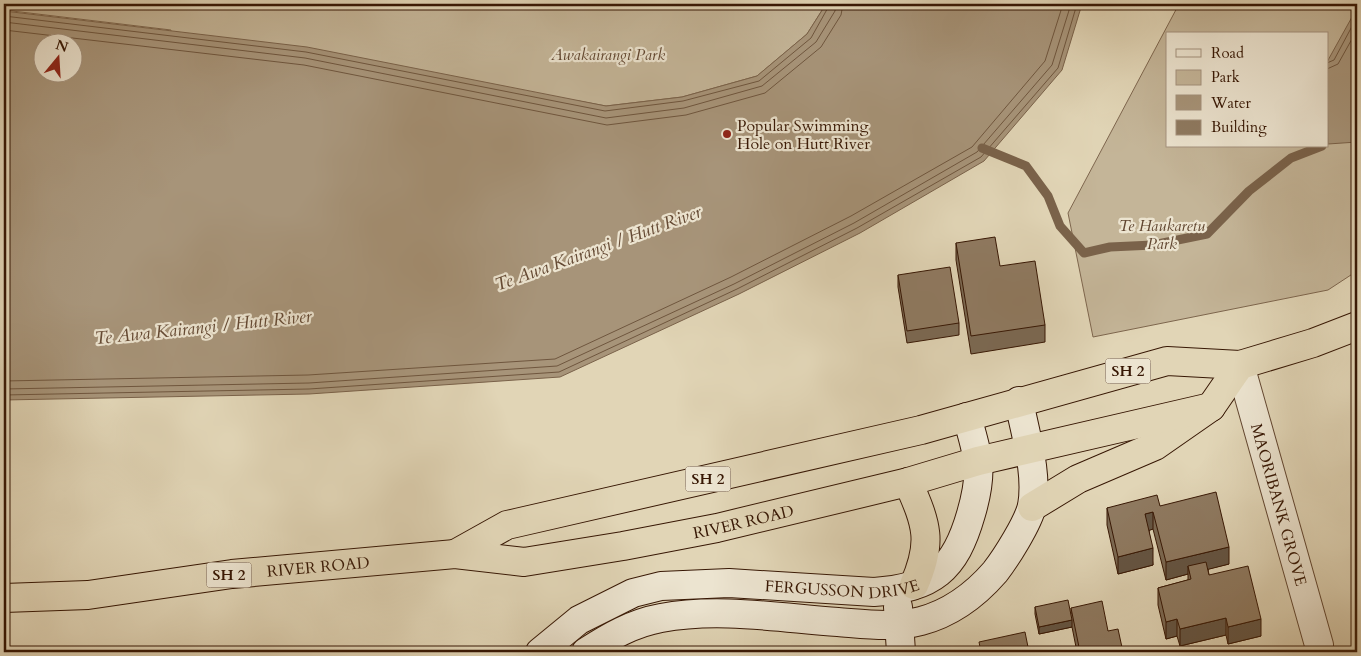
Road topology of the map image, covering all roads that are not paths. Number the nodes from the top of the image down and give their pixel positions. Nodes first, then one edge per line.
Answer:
1 (1357, 326) edge
2 (1240, 365) junction
3 (1019, 401) junction
4 (1211, 407) junction
5 (968, 417) junction
6 (1029, 451) junction
7 (978, 462) junction
8 (908, 482) junction
9 (1032, 506) junction
10 (455, 554) junction
11 (905, 588) junction
12 (4, 598) edge
13 (899, 625) junction
14 (1319, 645) dead end
15 (540, 652) edge
16 (586, 652) edge
17 (901, 652) edge

1 - 2 highway, SH 2
2 - 3 highway, SH 2
2 - 4 highway
2 - 14 main road, MAORIBANK GROVE
3 - 5 highway, SH 2
3 - 6 main road, FERGUSSON DRIVE
4 - 6 highway, SH 2
4 - 9 highway
5 - 7 main road, FERGUSSON DRIVE
5 - 10 highway, RIVER ROAD / SH 2
6 - 7 highway, RIVER ROAD / SH 2
6 - 9 main road, FERGUSSON DRIVE
7 - 8 highway, RIVER ROAD / SH 2
7 - 11 main road, FERGUSSON DRIVE
8 - 10 highway, RIVER ROAD / SH 2
8 - 11 highway
9 - 13 main road, FERGUSSON DRIVE
10 - 12 highway, RIVER ROAD / SH 2
11 - 13 main road
11 - 15 main road, FERGUSSON DRIVE
13 - 16 main road, FERGUSSON DRIVE
13 - 17 main road

